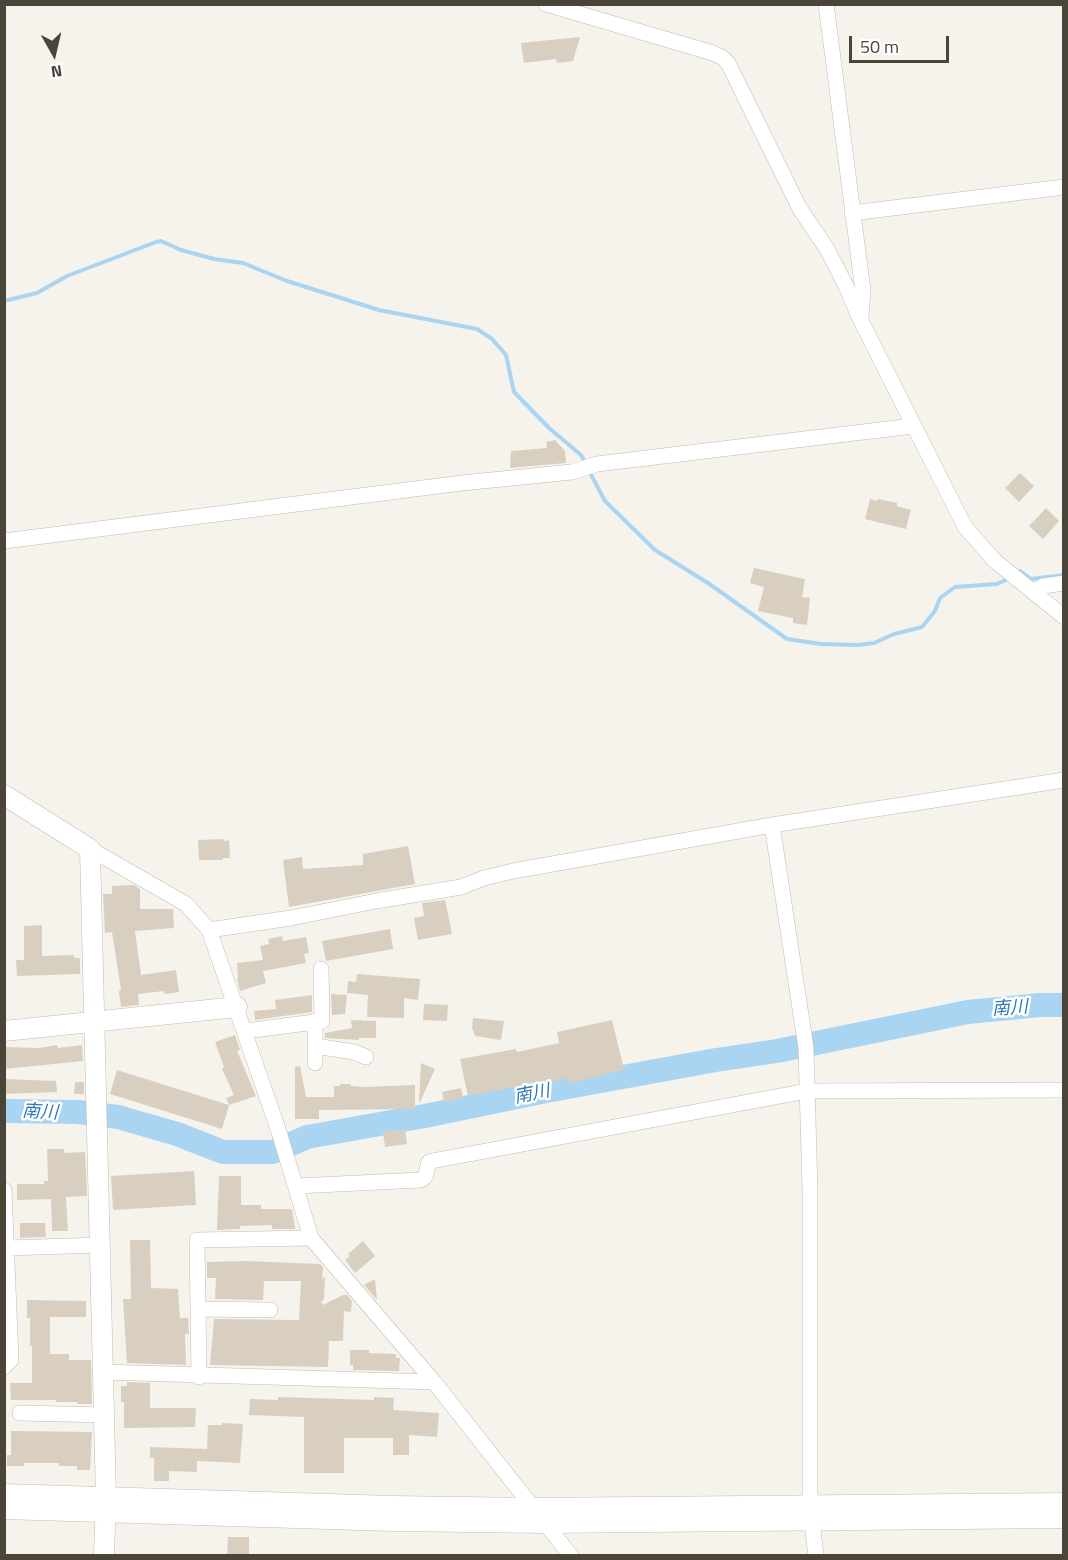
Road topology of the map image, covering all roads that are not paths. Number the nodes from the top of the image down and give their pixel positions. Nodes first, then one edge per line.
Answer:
1 (546, 4) edge
2 (825, 4) edge
3 (1064, 187) edge
4 (852, 213) junction
5 (860, 319) junction
6 (913, 426) junction
7 (4, 541) edge
8 (1064, 583) edge
9 (1033, 592) junction
10 (1064, 617) edge
11 (1064, 780) edge
12 (4, 795) edge
13 (772, 825) junction
14 (90, 849) junction
15 (209, 930) junction
16 (321, 969) dead end
17 (237, 1007) junction
18 (95, 1021) junction
19 (315, 1022) junction
20 (4, 1031) edge
21 (246, 1031) junction
22 (315, 1046) junction
23 (366, 1057) dead end
24 (315, 1063) dead end
25 (1064, 1090) edge
26 (807, 1091) junction
27 (294, 1180) junction
28 (4, 1190) edge
29 (311, 1238) junction
30 (100, 1245) junction
31 (8, 1248) junction
32 (198, 1309) junction
33 (270, 1310) dead end
34 (4, 1367) edge
35 (104, 1372) junction
36 (199, 1377) junction
37 (434, 1382) junction
38 (20, 1413) dead end
39 (105, 1415) junction
40 (4, 1494) edge
41 (1064, 1503) edge
42 (106, 1504) junction
43 (4, 1509) edge
44 (811, 1514) junction
45 (538, 1516) junction
46 (1064, 1518) edge
47 (104, 1556) edge
48 (571, 1556) edge
49 (816, 1556) edge

1 - 5 street
2 - 4 street
3 - 4 street
4 - 5 street
5 - 6 street
6 - 7 street
6 - 9 street
8 - 9 street
9 - 10 street
11 - 13 street
12 - 14 street
13 - 15 street
13 - 26 street
14 - 15 street
14 - 18 street
15 - 17 street
16 - 19 street
17 - 18 street
17 - 21 street
18 - 20 street
18 - 30 street
19 - 21 street
19 - 22 street
21 - 27 street
22 - 23 street
22 - 24 street
25 - 26 street
26 - 27 street
26 - 44 street
27 - 29 street
28 - 31 street
29 - 32 street
29 - 37 street
30 - 31 street
30 - 35 street
31 - 34 street
32 - 33 street
32 - 36 street
35 - 36 street
35 - 39 street
36 - 37 street
37 - 45 street
38 - 39 street
39 - 42 street
40 - 42 street
41 - 44 street
42 - 43 street
42 - 45 street
42 - 47 street
44 - 45 street
44 - 46 street
44 - 49 street
45 - 48 street

